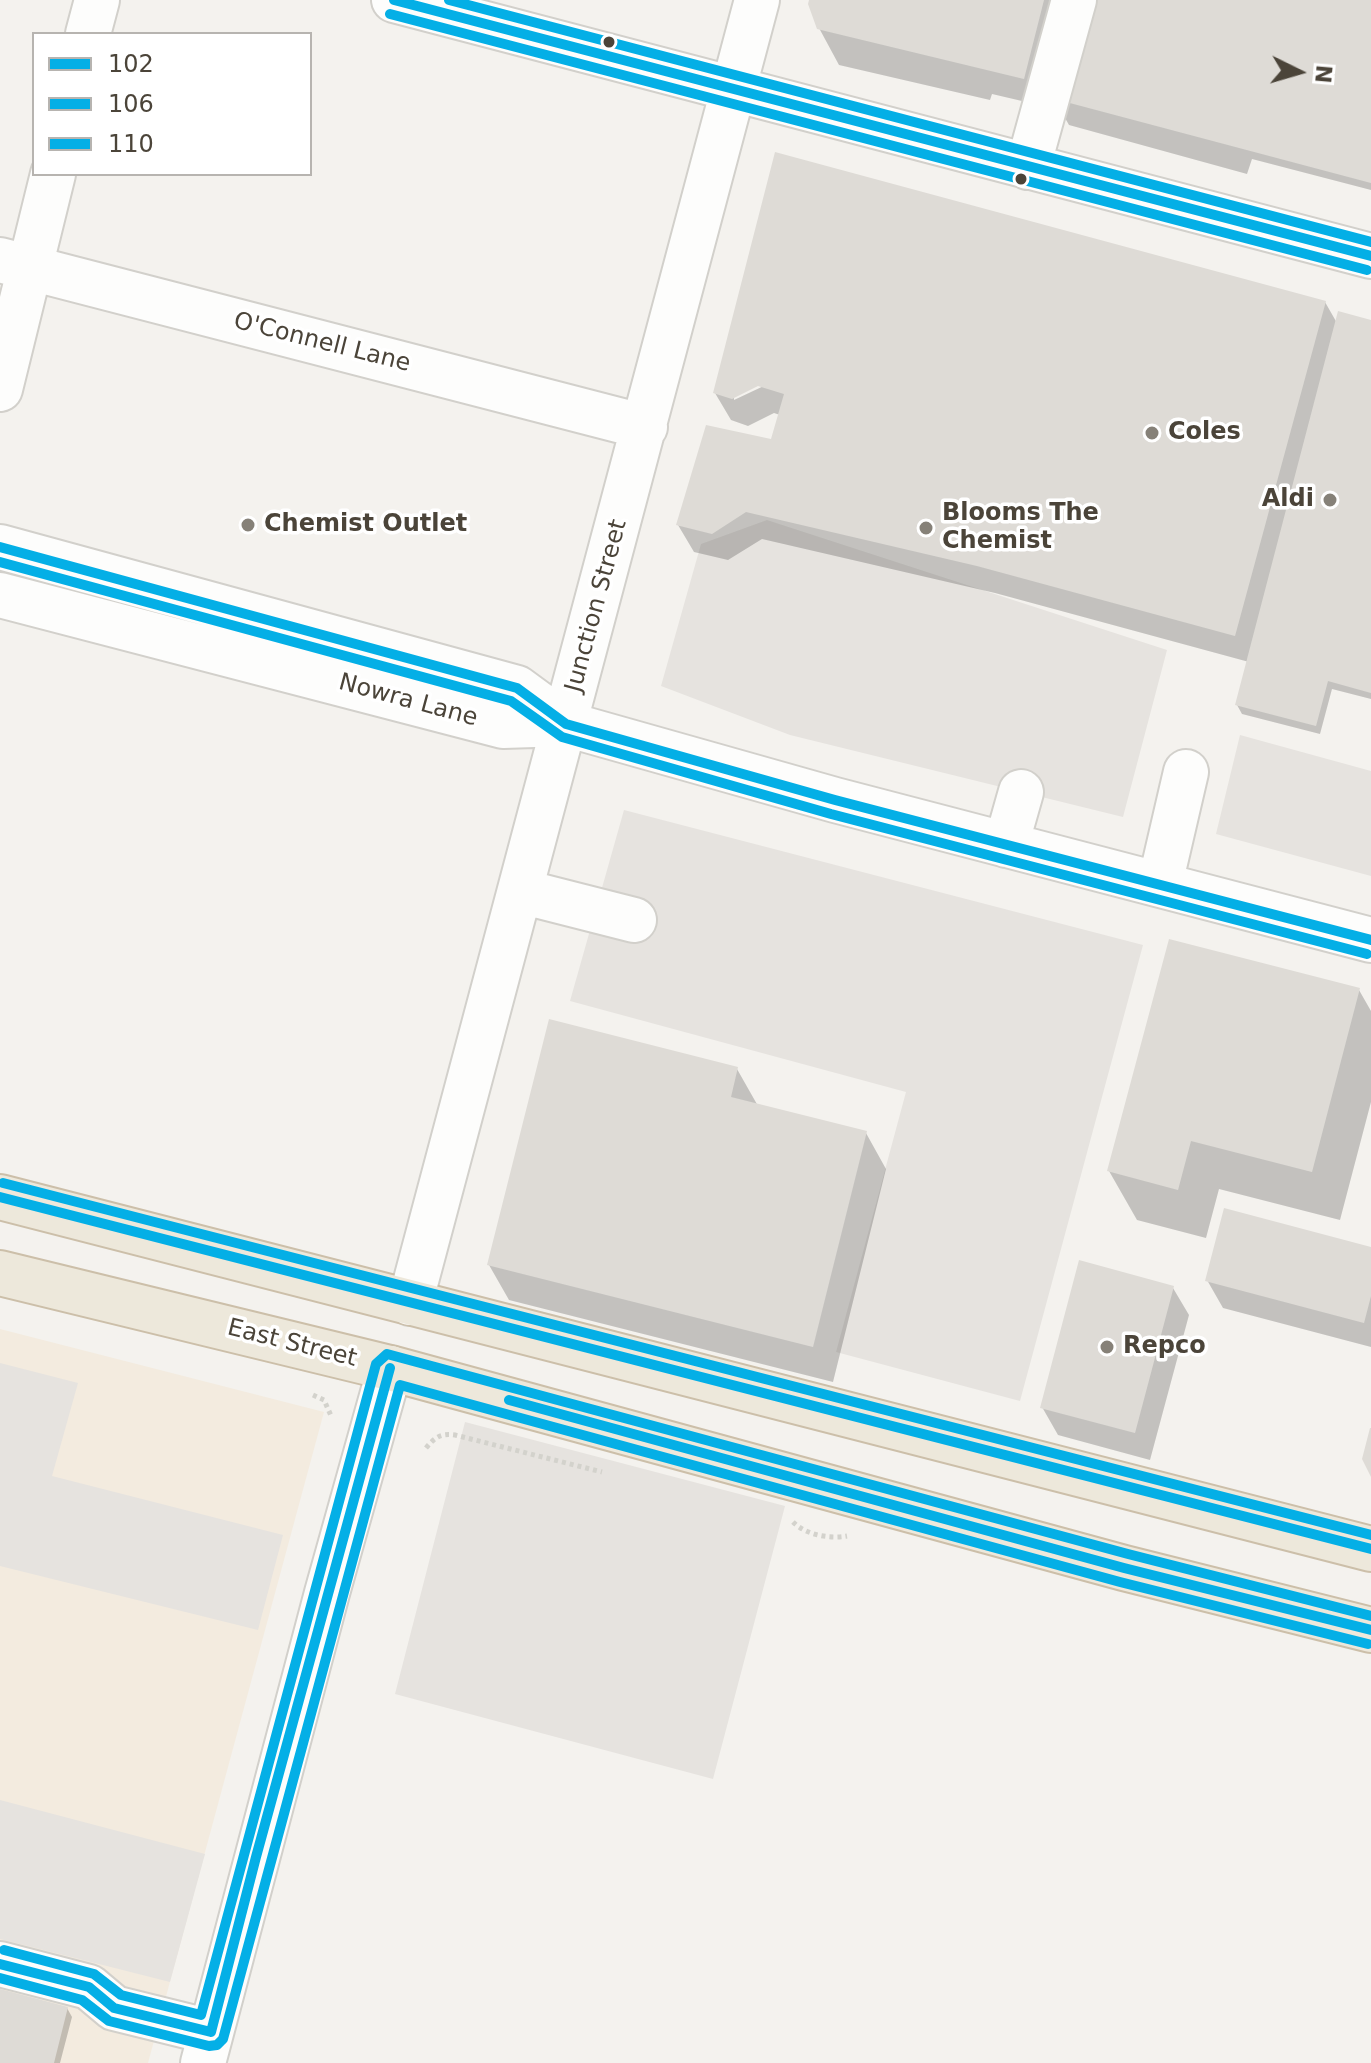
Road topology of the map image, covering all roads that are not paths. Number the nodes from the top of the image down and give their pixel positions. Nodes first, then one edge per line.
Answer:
1 (97, 0) edge
2 (757, 0) edge
3 (1074, 0) edge
4 (418, 3) edge
5 (89, 32) edge
6 (732, 89) junction
7 (1028, 167) junction
8 (52, 176) edge
9 (1371, 256) edge
10 (15, 264) edge
11 (0, 389) edge
12 (645, 427) junction
13 (0, 547) edge
14 (0, 595) edge
15 (566, 724) junction
16 (1186, 772) dead end
17 (1021, 792) dead end
18 (1006, 845) junction
19 (1160, 884) junction
20 (520, 891) junction
21 (634, 920) dead end
22 (1371, 940) edge
23 (0, 1197) edge
24 (0, 1273) edge
25 (410, 1303) junction
26 (390, 1368) junction
27 (1371, 1549) edge
28 (1371, 1630) edge
29 (0, 1964) edge
30 (207, 2048) edge

1 - 5 street
2 - 6 street, Junction Street
3 - 7 street
4 - 6 street
6 - 7 street
6 - 12 street, Junction Street
7 - 9 street
8 - 10 street
10 - 11 street
10 - 12 street, O'Connell Lane
12 - 15 street, Junction Street
13 - 15 street, Nowra Lane
14 - 15 street, Nowra Lane
15 - 18 street
15 - 20 street, Junction Street
16 - 19 street
17 - 18 street
18 - 19 street
19 - 22 street
20 - 21 street
20 - 25 street, Junction Street
23 - 25 highway
24 - 26 highway, East Street
25 - 27 highway
26 - 28 highway, East Street
26 - 30 street
29 - 30 street

